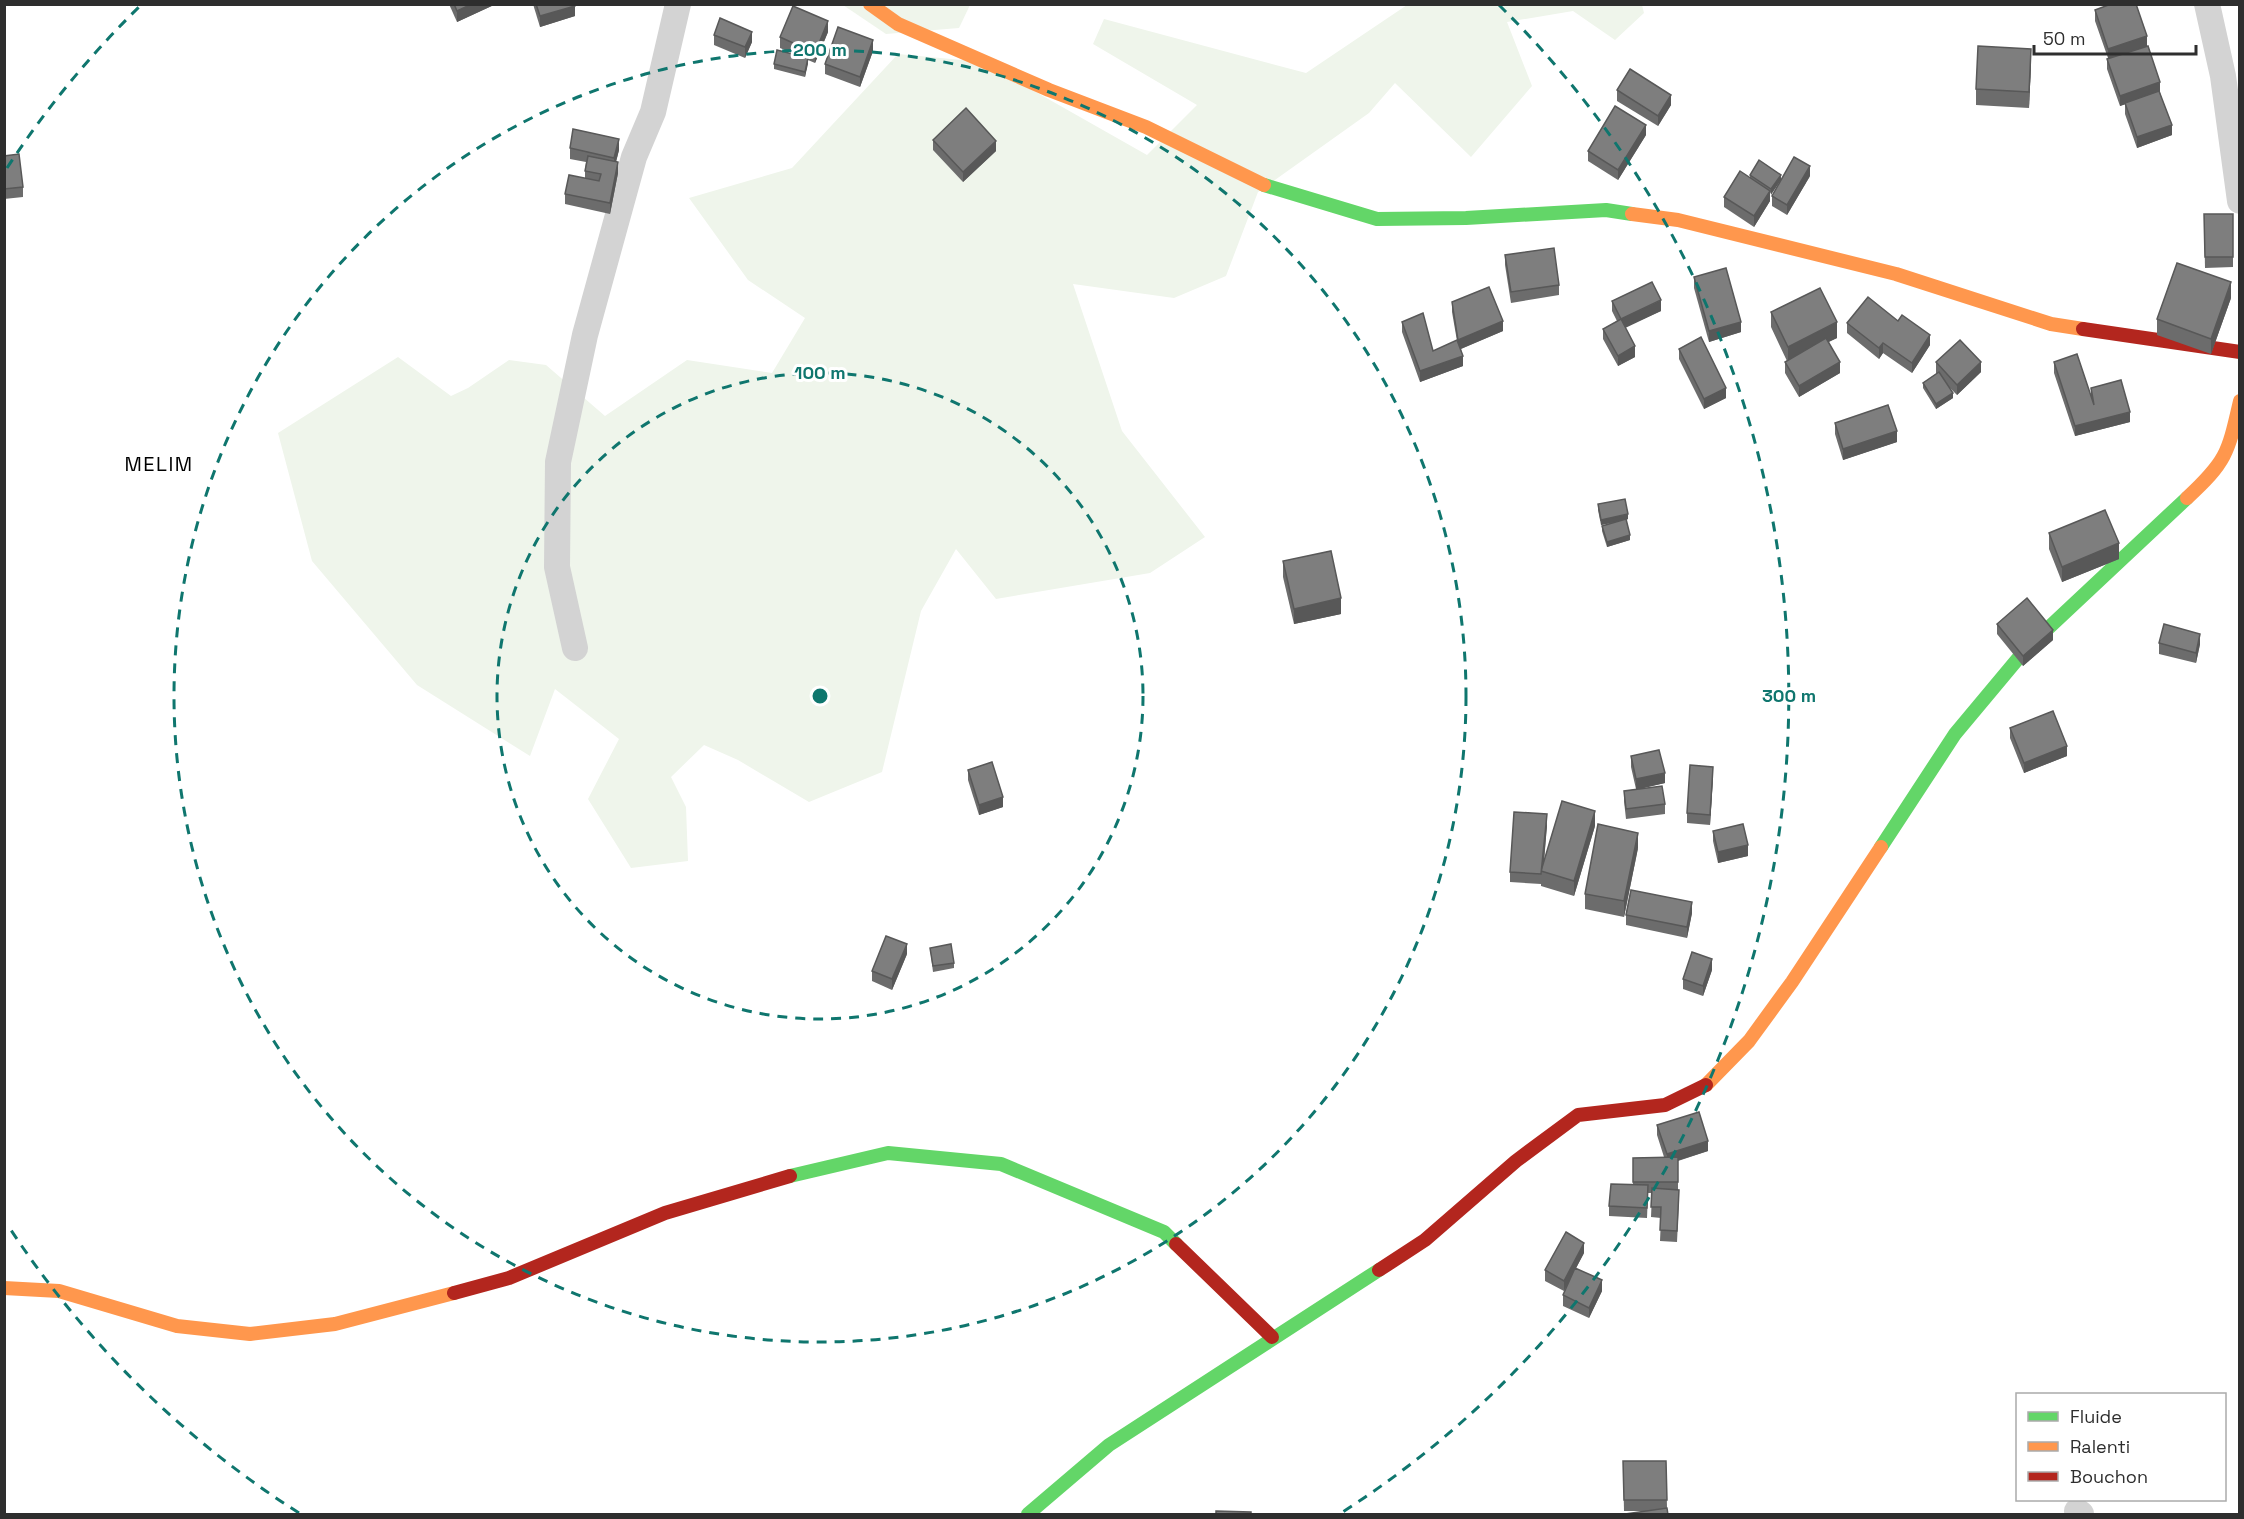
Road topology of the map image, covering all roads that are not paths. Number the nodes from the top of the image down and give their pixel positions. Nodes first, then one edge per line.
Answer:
1 (678, 4) edge
2 (870, 4) edge
3 (2207, 4) edge
4 (903, 14) edge
5 (2240, 201) edge
6 (2240, 352) edge
7 (2240, 401) edge
8 (575, 648) dead end
9 (4, 1288) edge
10 (1272, 1337) junction
11 (1028, 1515) edge

1 - 8 street
2 - 4 street
3 - 5 street
4 - 6 street
7 - 10 street
9 - 10 street
10 - 11 street

